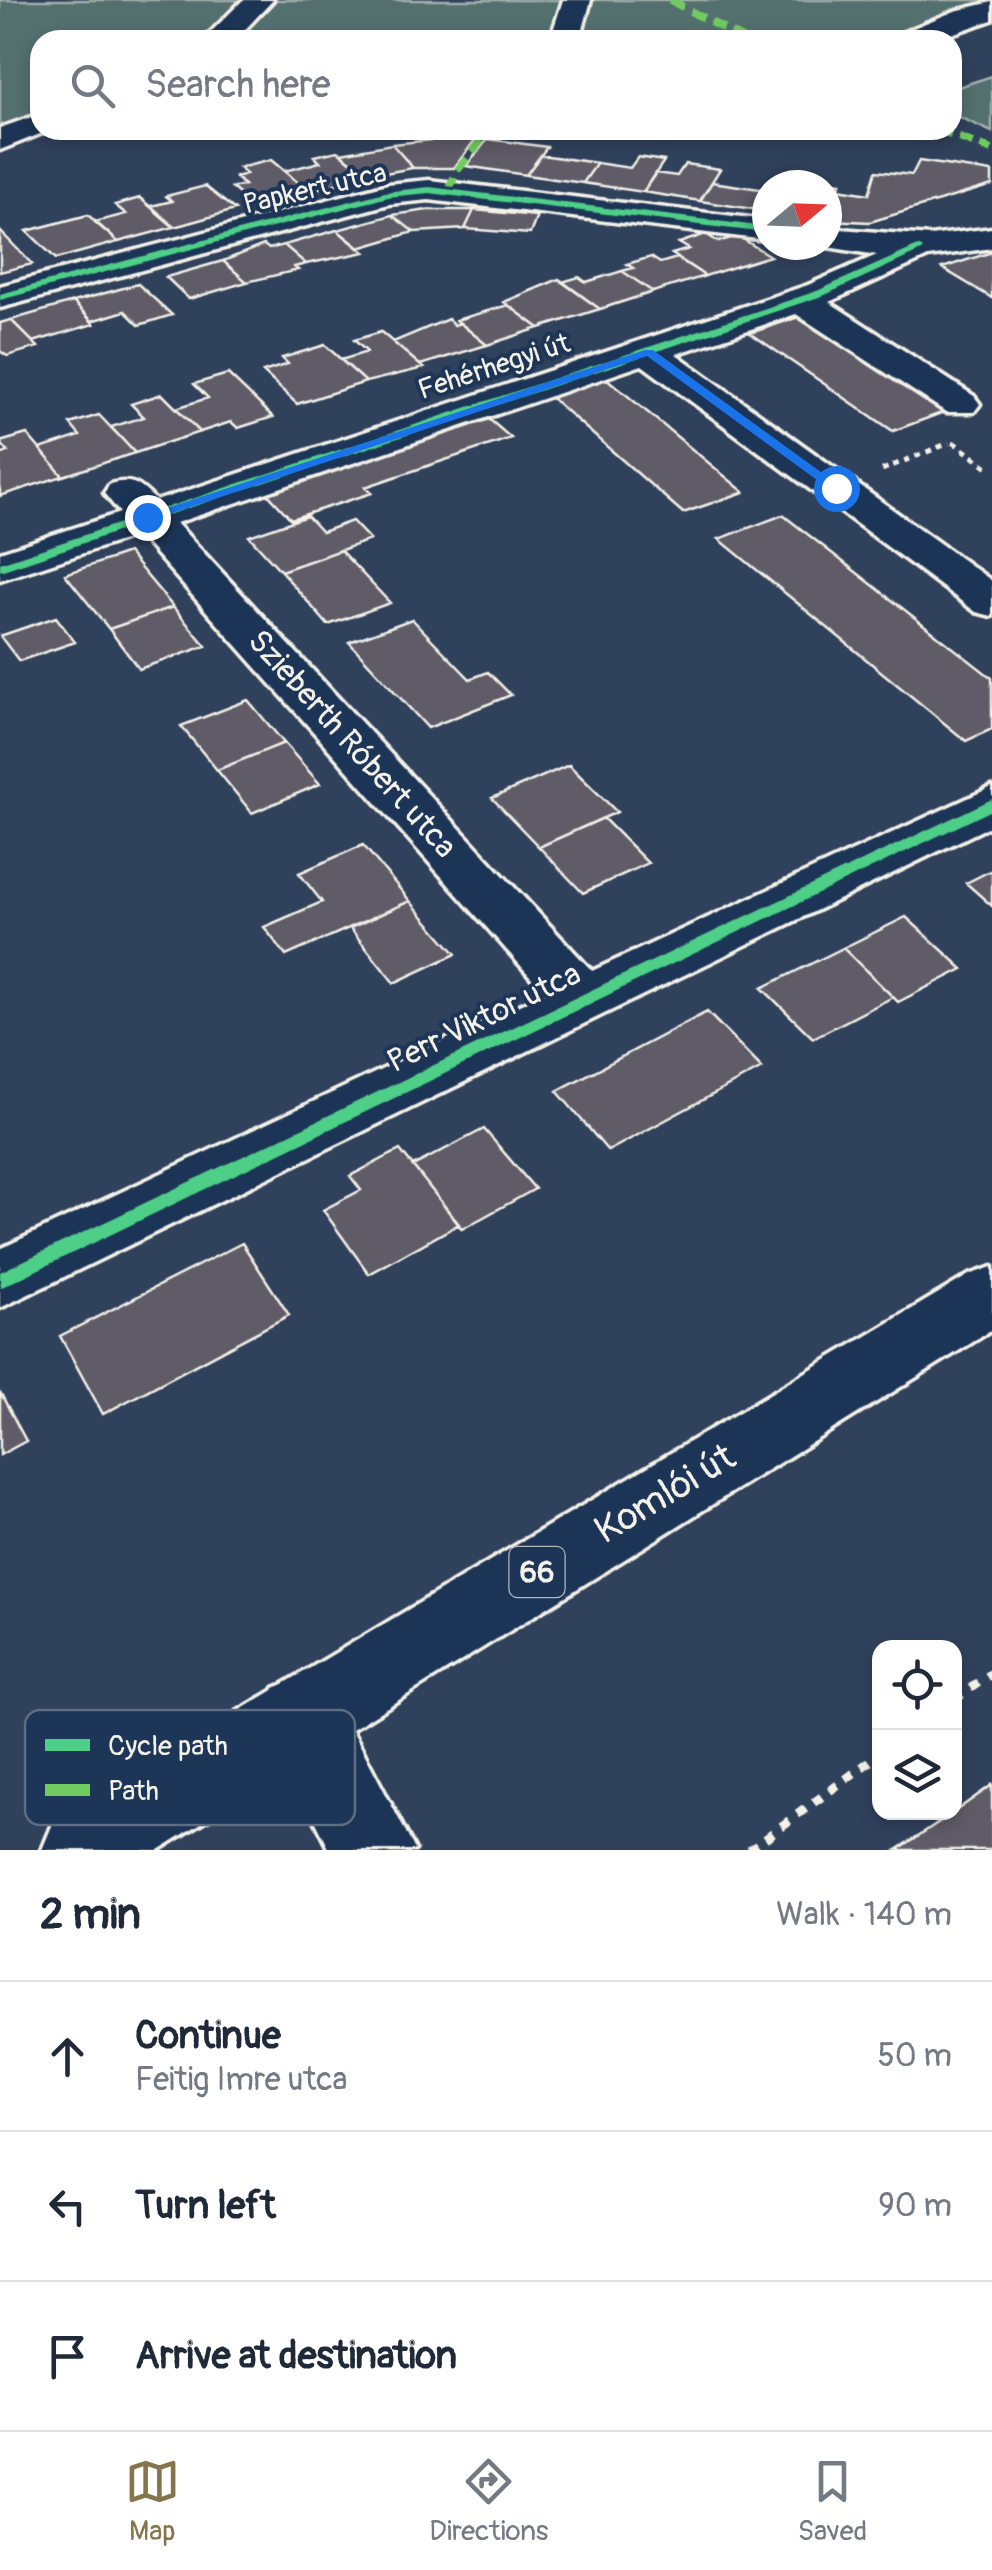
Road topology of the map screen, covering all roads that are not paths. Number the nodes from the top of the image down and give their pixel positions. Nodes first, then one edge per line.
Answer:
1 (259, 0) edge
2 (577, 0) edge
3 (992, 11) edge
4 (228, 30) edge
5 (568, 30) edge
6 (934, 30) edge
7 (30, 127) edge
8 (0, 140) edge
9 (752, 228) edge
10 (992, 238) edge
11 (842, 240) edge
12 (876, 244) junction
13 (918, 249) junction
14 (0, 298) edge
15 (800, 300) junction
16 (649, 352) junction
17 (962, 420) road end
18 (117, 501) junction
19 (0, 567) edge
20 (992, 602) edge
21 (992, 804) edge
22 (585, 1000) junction
23 (0, 1280) edge
24 (992, 1295) edge
25 (312, 1710) edge
26 (355, 1815) edge
27 (124, 1825) edge
28 (83, 1850) edge
29 (374, 1850) edge

1 - 4 street
2 - 5 street
3 - 6 street
7 - 8 street
9 - 14 street, Papkert utca
10 - 13 street, Fehérhegyi út
11 - 12 street
12 - 13 street, Fehérhegyi út
12 - 18 street, Fehérhegyi út
13 - 15 street
15 - 16 street
15 - 17 street
16 - 18 street
16 - 20 street
18 - 19 street
18 - 22 street, Szieberth Róbert utca
21 - 22 street, Perr Viktor utca
22 - 23 street, Perr Viktor utca
24 - 25 street, Komlói út / 66
26 - 29 street
27 - 28 street, Komlói út / 66

